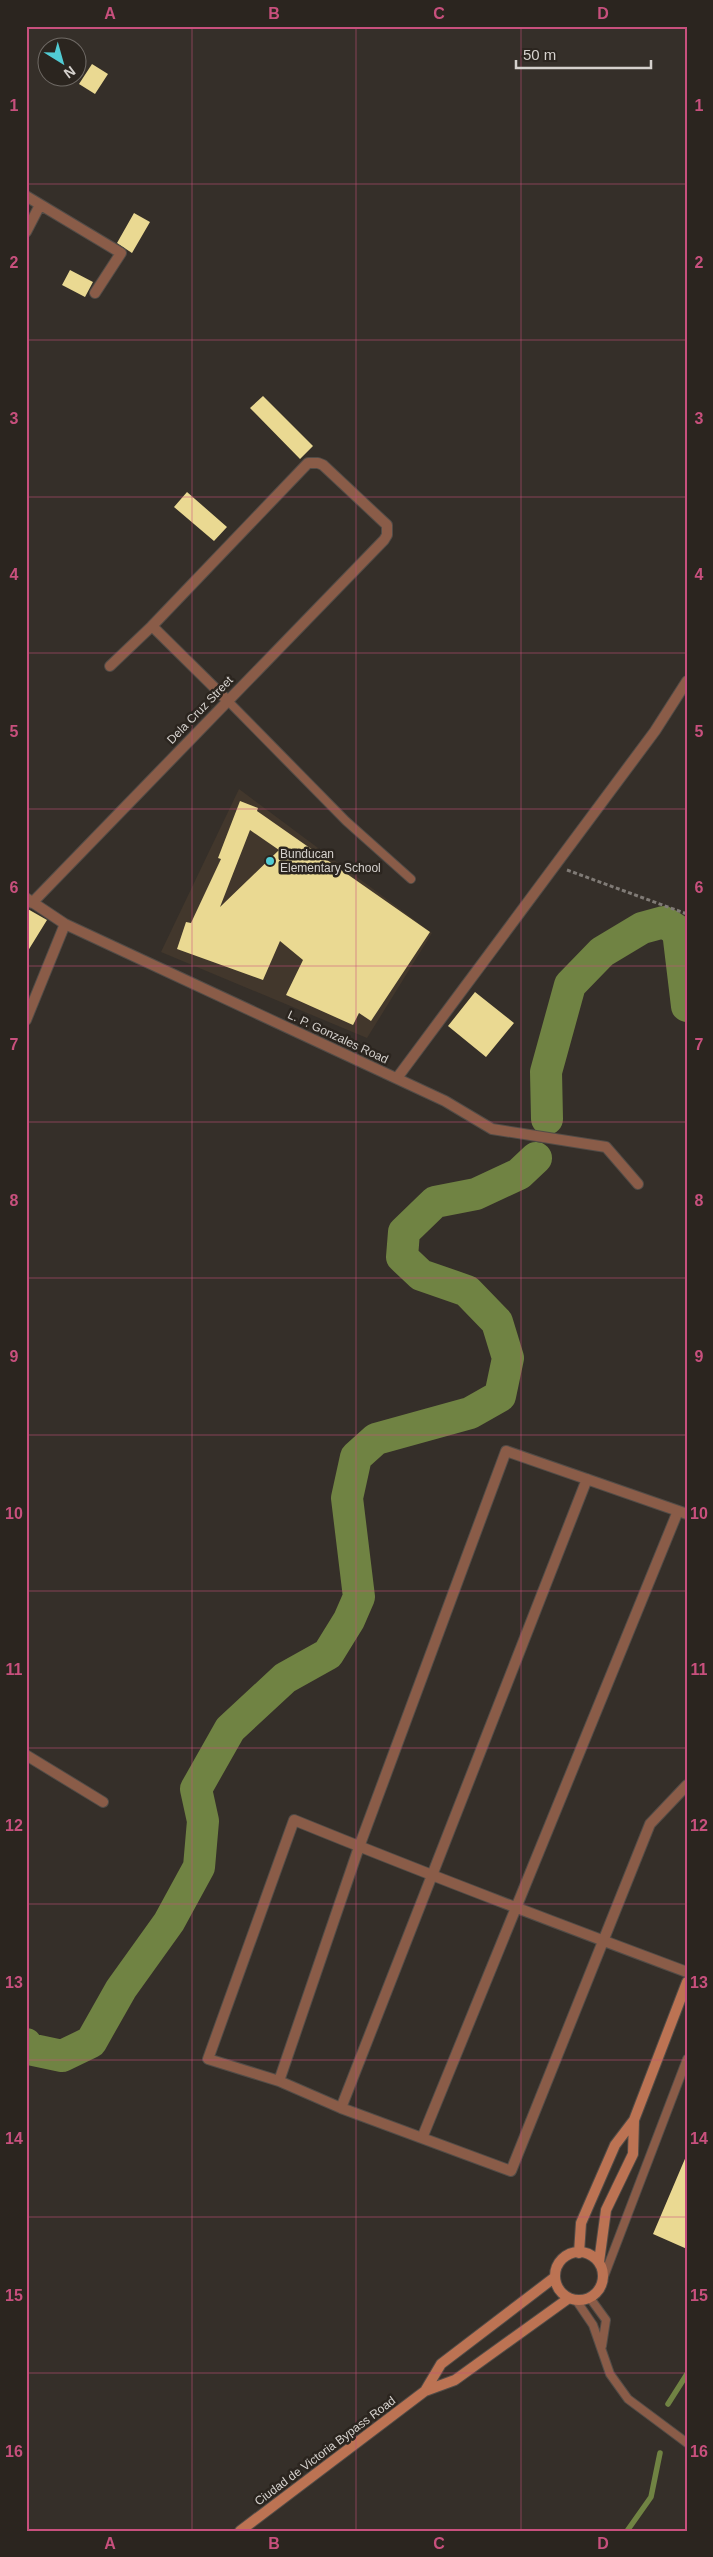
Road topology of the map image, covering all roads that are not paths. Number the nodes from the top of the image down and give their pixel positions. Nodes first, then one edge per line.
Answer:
1 (26, 196) edge
2 (40, 204) junction
3 (26, 232) edge
4 (95, 293) dead end
5 (152, 626) junction
6 (110, 666) dead end
7 (687, 680) edge
8 (227, 700) junction
9 (411, 879) dead end
10 (29, 901) edge
11 (65, 924) junction
12 (26, 1020) edge
13 (397, 1078) junction
14 (638, 1184) dead end
15 (587, 1479) junction
16 (683, 1512) edge
17 (26, 1755) edge
18 (687, 1784) edge
19 (103, 1802) dead end
20 (359, 1847) junction
21 (433, 1874) junction
22 (516, 1907) junction
23 (603, 1940) junction
24 (687, 1972) edge
25 (687, 1982) edge
26 (687, 2059) edge
27 (278, 2081) junction
28 (341, 2108) junction
29 (634, 2120) junction
30 (422, 2138) junction
31 (579, 2253) junction
32 (599, 2262) junction
33 (555, 2277) junction
34 (603, 2279) junction
35 (590, 2298) junction
36 (572, 2299) junction
37 (602, 2348) junction
38 (424, 2391) junction
39 (687, 2443) edge
40 (240, 2531) edge

1 - 2 street
2 - 3 street
2 - 4 street
5 - 6 street
5 - 8 street
5 - 8 street, Dela Cruz Street
7 - 13 street
8 - 9 lane
8 - 10 street, Dela Cruz Street
10 - 11 street, L. P. Gonzales Road
11 - 12 street
11 - 13 street, L. P. Gonzales Road
13 - 14 street, L. P. Gonzales Road
15 - 16 street
15 - 20 street
15 - 21 street
16 - 22 street
17 - 19 street
18 - 23 street
20 - 21 street
20 - 27 street
20 - 27 street
21 - 22 street
21 - 28 street
22 - 23 street
22 - 30 street
23 - 24 street
23 - 30 street
25 - 29 main road
26 - 34 lane
27 - 28 street
28 - 30 street
29 - 31 main road
29 - 32 main road
31 - 32 main road
31 - 33 main road
32 - 34 main road
33 - 36 main road
33 - 38 main road, Ciudad de Victoria Bypass Road
34 - 35 main road
35 - 36 main road
35 - 37 lane
36 - 37 lane
36 - 38 main road, Ciudad de Victoria Bypass Road
37 - 39 lane
38 - 40 main road, Ciudad de Victoria Bypass Road

